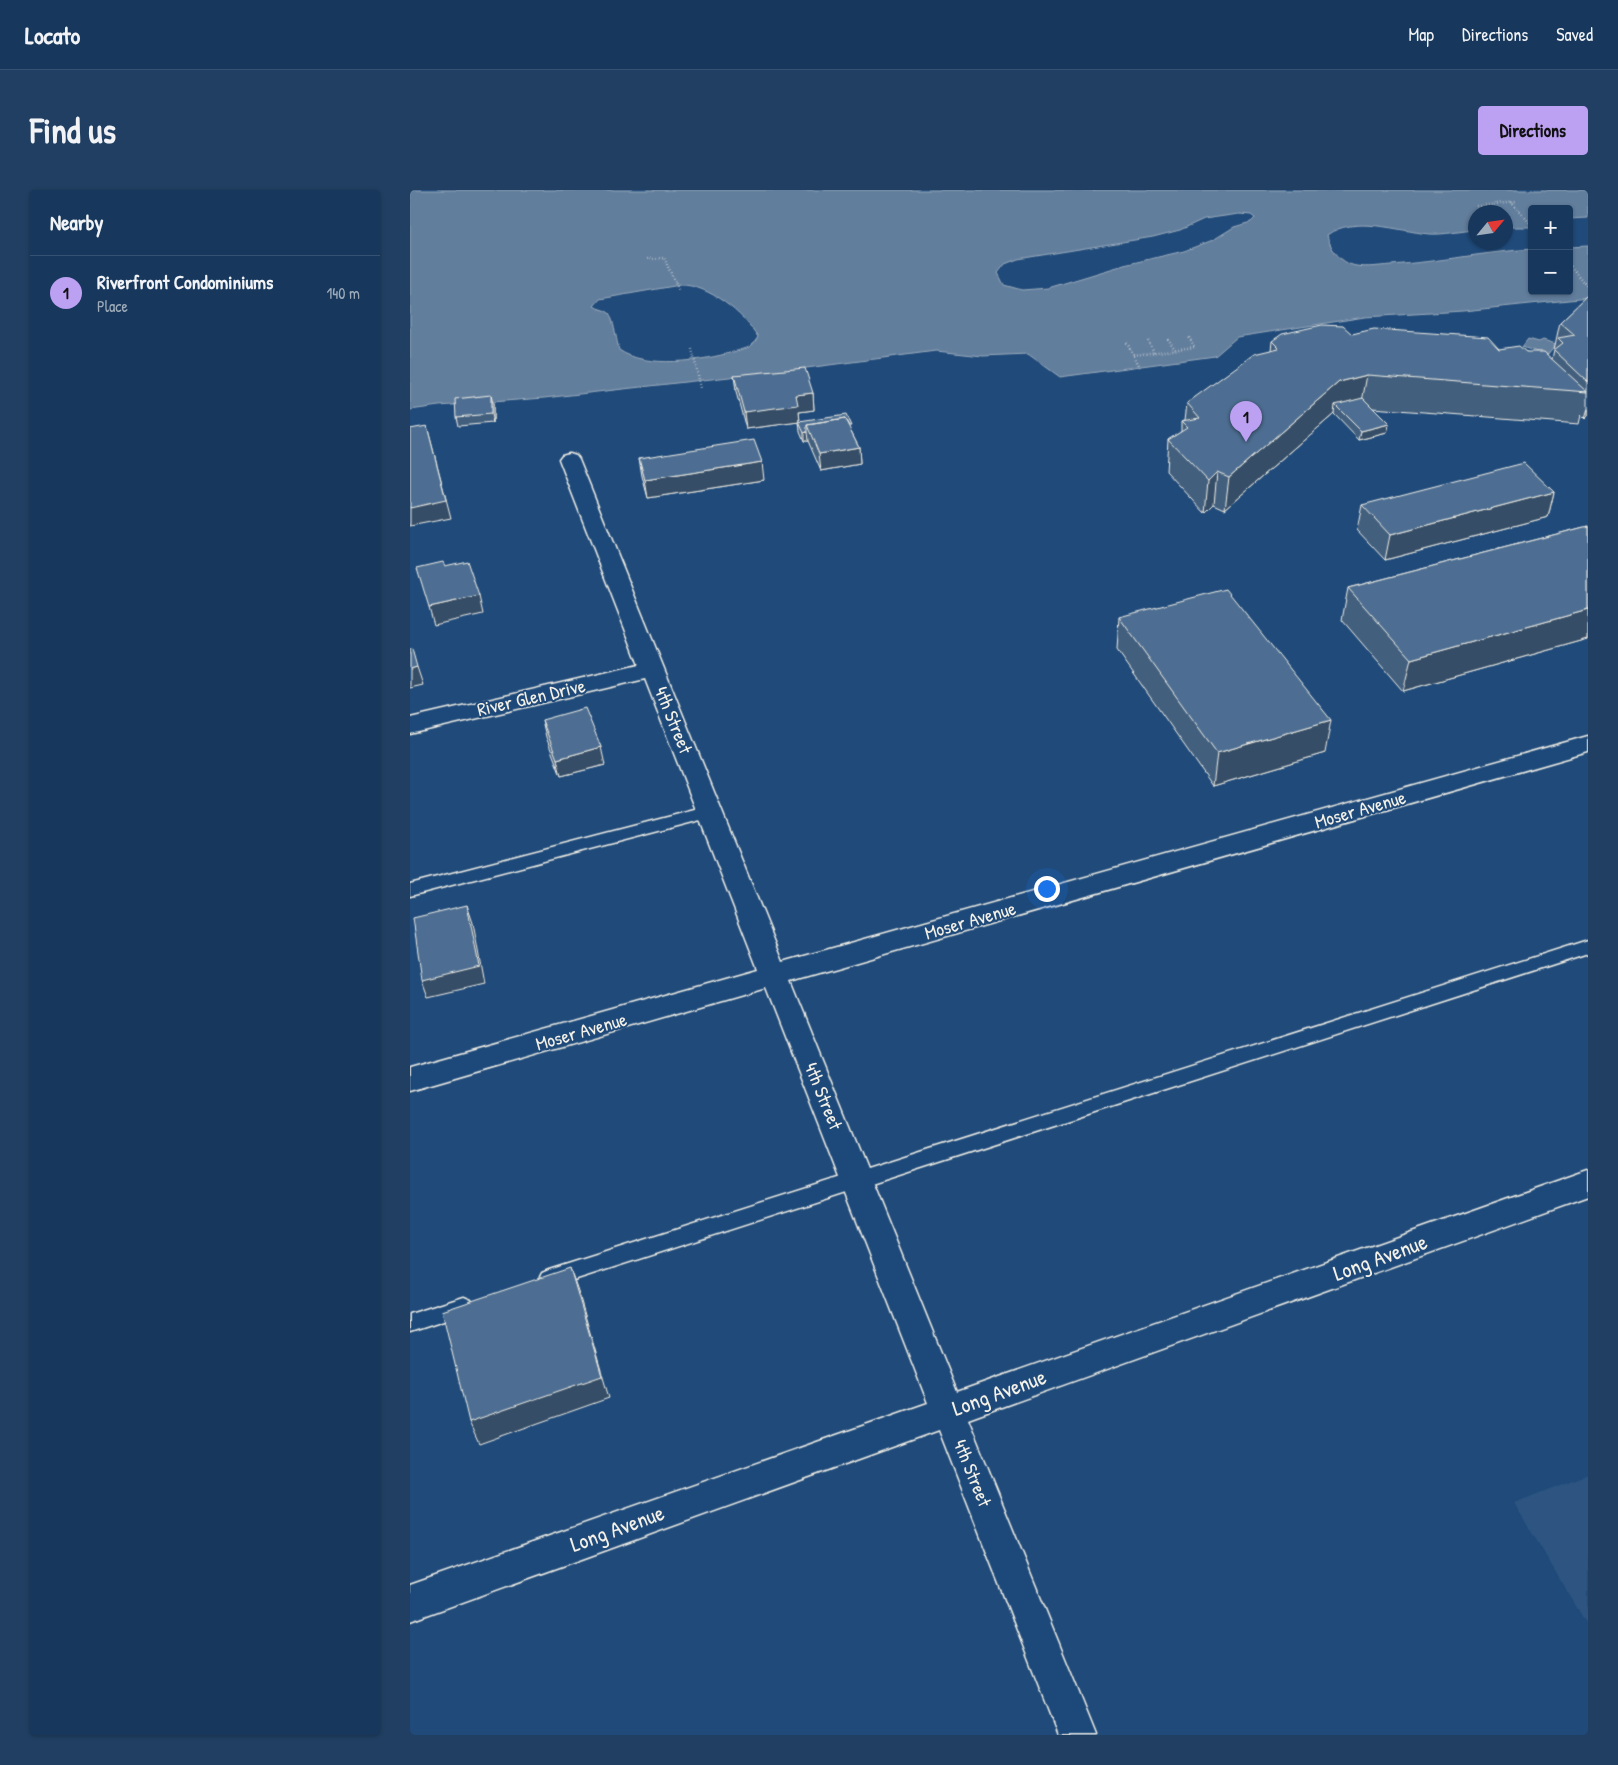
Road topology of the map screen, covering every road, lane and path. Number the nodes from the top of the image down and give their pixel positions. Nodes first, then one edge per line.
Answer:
1 (1511, 202) junction
2 (1516, 202) dead end
3 (1485, 205) edge
4 (1528, 221) edge
5 (647, 258) dead end
6 (1573, 269) edge
7 (1588, 288) edge
8 (679, 291) dead end
9 (1188, 336) dead end
10 (1168, 339) dead end
11 (1148, 341) dead end
12 (1127, 343) dead end
13 (692, 349) dead end
14 (1175, 349) junction
15 (1154, 352) junction
16 (1134, 355) junction
17 (1140, 367) dead end
18 (701, 388) dead end
19 (569, 459) dead end
20 (653, 669) junction
21 (410, 726) edge
22 (1588, 744) edge
23 (710, 812) junction
24 (410, 890) edge
25 (1588, 946) edge
26 (776, 975) junction
27 (410, 1079) edge
28 (857, 1180) junction
29 (1588, 1183) edge
30 (534, 1284) edge
31 (476, 1302) edge
32 (410, 1323) edge
33 (948, 1410) junction
34 (410, 1603) edge
35 (1071, 1733) edge

1 - 2 path
1 - 3 path
1 - 4 path
5 - 8 path
6 - 7 path
9 - 14 path
10 - 14 path
11 - 15 path
12 - 16 path
13 - 18 path
14 - 15 path
15 - 16 path
16 - 17 path
19 - 20 street, 4th Street
20 - 21 street, River Glen Drive
20 - 23 street, 4th Street
22 - 26 street, Moser Avenue
23 - 24 lane
23 - 26 street, 4th Street
25 - 28 lane
26 - 27 street, Moser Avenue
26 - 28 street, 4th Street
28 - 30 lane
28 - 33 street, 4th Street
29 - 33 street, Long Avenue
31 - 32 lane
33 - 34 street, Long Avenue
33 - 35 street, 4th Street

